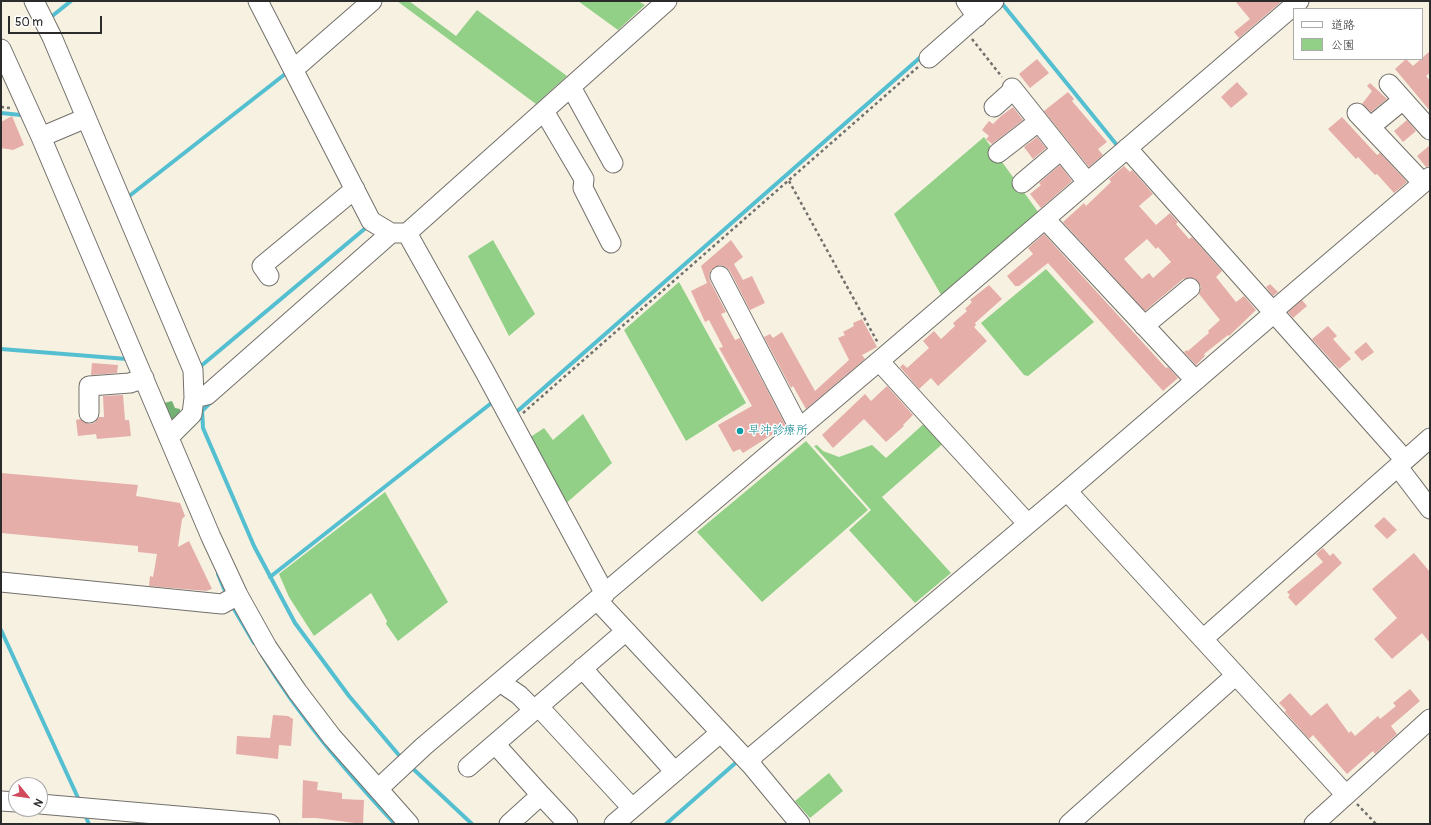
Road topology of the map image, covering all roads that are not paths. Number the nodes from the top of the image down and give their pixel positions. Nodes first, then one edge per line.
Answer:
1 (34, 1) edge
2 (258, 1) edge
3 (372, 1) edge
4 (666, 1) edge
5 (994, 1) edge
6 (1299, 1) edge
7 (970, 14) edge
8 (1, 49) edge
9 (929, 58) road end
10 (294, 69) junction
11 (1389, 84) dead end
12 (571, 87) junction
13 (1403, 100) junction
14 (994, 107) dead end
15 (544, 110) junction
16 (1357, 113) dead end
17 (86, 118) junction
18 (1038, 122) junction
19 (1370, 127) junction
20 (1430, 130) edge
21 (41, 137) junction
22 (1061, 150) junction
23 (1130, 152) junction
24 (998, 153) dead end
25 (613, 163) dead end
26 (1423, 179) edge
27 (1087, 182) junction
28 (1022, 183) dead end
29 (356, 189) junction
30 (1048, 222) junction
31 (399, 233) junction
32 (611, 243) dead end
33 (269, 276) dead end
34 (720, 276) dead end
35 (1190, 288) dead end
36 (1270, 312) junction
37 (1144, 326) junction
38 (883, 362) junction
39 (1192, 377) junction
40 (137, 381) junction
41 (199, 397) junction
42 (89, 413) dead end
43 (801, 427) junction
44 (169, 437) junction
45 (1430, 438) edge
46 (1402, 467) junction
47 (1067, 491) junction
48 (1430, 509) edge
49 (1024, 519) junction
50 (1, 582) edge
51 (232, 599) junction
52 (602, 601) junction
53 (626, 631) junction
54 (1202, 639) junction
55 (582, 668) junction
56 (1236, 675) junction
57 (500, 682) junction
58 (536, 708) junction
59 (1430, 719) edge
60 (720, 733) junction
61 (495, 744) junction
62 (748, 758) junction
63 (468, 767) dead end
64 (675, 772) junction
65 (378, 789) junction
66 (541, 794) junction
67 (1350, 799) junction
68 (48, 805) edge
69 (632, 808) junction
70 (407, 823) edge
71 (270, 824) edge
72 (508, 824) edge
73 (568, 824) edge
74 (614, 824) edge
75 (800, 824) edge
76 (1069, 824) edge
77 (1314, 824) edge

1 - 17 street
2 - 10 street
3 - 10 street
4 - 12 street
5 - 7 street
6 - 23 street
7 - 9 street
8 - 21 street
10 - 29 street
11 - 13 street
12 - 15 street
12 - 25 street
13 - 19 street
13 - 20 street
14 - 18 street
15 - 31 street
15 - 32 street
16 - 19 street
17 - 21 street
17 - 41 street
18 - 22 street
18 - 24 street
19 - 26 street
21 - 40 street
22 - 27 street
22 - 28 street
23 - 27 street
23 - 36 street
26 - 36 street
27 - 30 street
29 - 31 street
29 - 33 street
30 - 37 street
30 - 38 street
31 - 41 street
31 - 52 street
34 - 43 street
35 - 37 street
36 - 39 street
36 - 46 street
37 - 39 street
38 - 43 street
38 - 49 street
39 - 47 street
40 - 42 street
40 - 44 street
41 - 44 street
43 - 52 street
44 - 51 street
45 - 46 street
46 - 48 street
46 - 54 street
47 - 49 street
47 - 54 street
49 - 62 street
50 - 51 street
51 - 65 street
52 - 53 street
52 - 57 street
53 - 55 street
53 - 60 street
54 - 56 street
55 - 58 street
55 - 64 street
56 - 67 street
56 - 76 street
57 - 58 street
57 - 65 street
58 - 61 street
58 - 69 street
59 - 67 street
60 - 62 street
60 - 64 street
61 - 63 street
61 - 66 street
62 - 75 street
64 - 69 street
65 - 70 street
66 - 72 street
66 - 73 street
67 - 77 street
68 - 71 street
69 - 74 street

